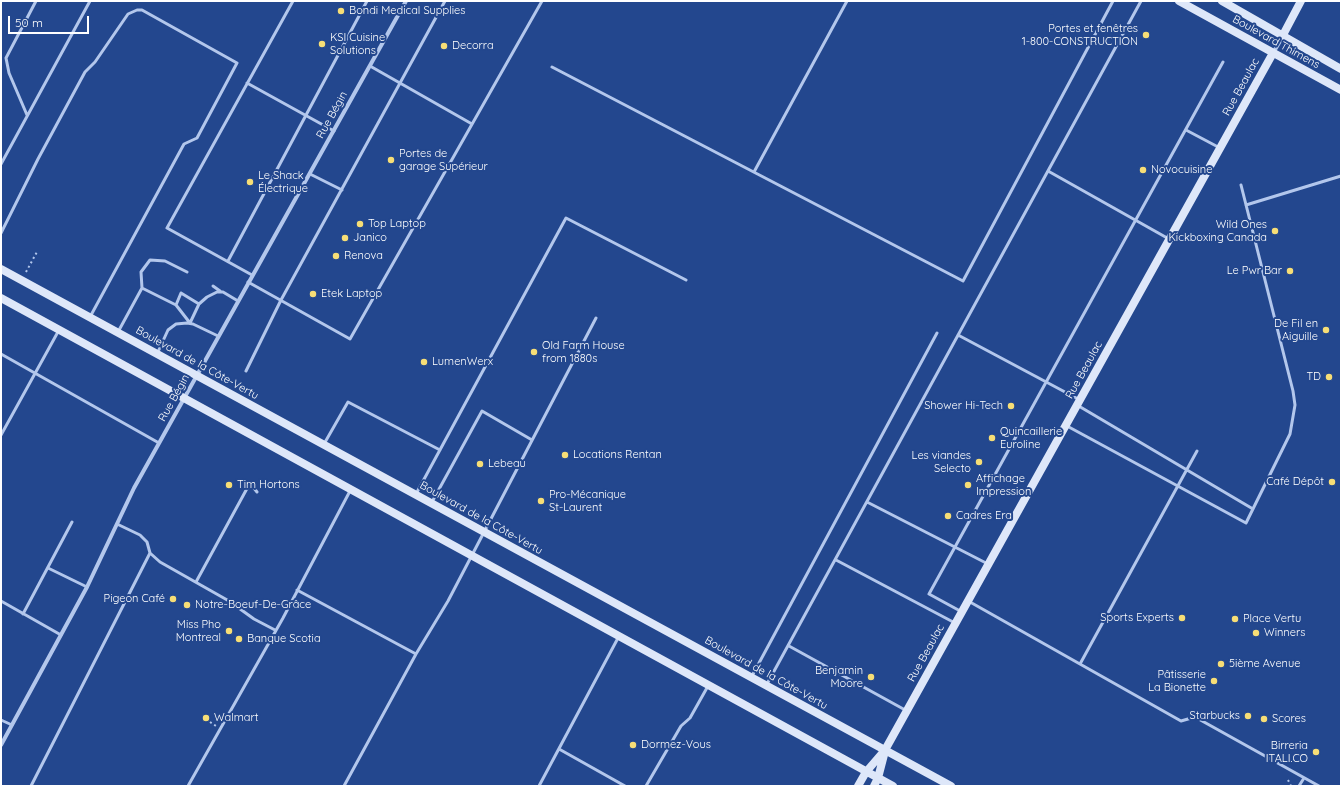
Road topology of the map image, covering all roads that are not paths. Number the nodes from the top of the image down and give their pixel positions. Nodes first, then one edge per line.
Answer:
1 (36, 1) edge
2 (90, 1) edge
3 (293, 1) edge
4 (367, 1) edge
5 (406, 1) edge
6 (445, 1) edge
7 (542, 1) edge
8 (847, 1) edge
9 (1113, 1) edge
10 (1141, 1) edge
11 (1179, 1) edge
12 (1222, 1) edge
13 (1301, 1) edge
14 (1283, 35) junction
15 (1273, 52) junction
16 (1223, 62) dead end
17 (370, 66) junction
18 (552, 67) dead end
19 (1341, 68) edge
20 (247, 83) junction
21 (400, 83) junction
22 (1341, 90) edge
23 (27, 116) junction
24 (306, 116) junction
25 (472, 124) junction
26 (1186, 130) junction
27 (334, 131) junction
28 (1220, 148) junction
29 (1, 164) edge
30 (1048, 171) junction
31 (754, 172) junction
32 (310, 174) junction
33 (1341, 176) edge
34 (1241, 185) dead end
35 (342, 190) junction
36 (1246, 205) junction
37 (1136, 220) junction
38 (1, 233) edge
39 (1169, 239) junction
40 (228, 262) junction
41 (1, 269) edge
42 (187, 272) dead end
43 (252, 275) junction
44 (686, 280) dead end
45 (248, 282) junction
46 (214, 286) dead end
47 (142, 288) junction
48 (222, 292) junction
49 (1, 298) edge
50 (281, 300) junction
51 (238, 301) junction
52 (199, 304) junction
53 (176, 305) junction
54 (90, 317) junction
55 (596, 318) dead end
56 (190, 323) junction
57 (59, 330) junction
58 (118, 332) junction
59 (937, 333) dead end
60 (958, 335) junction
61 (218, 336) junction
62 (1, 354) edge
63 (157, 354) junction
64 (246, 371) dead end
65 (36, 373) junction
66 (197, 375) junction
67 (1046, 383) junction
68 (184, 399) junction
69 (1078, 402) junction
70 (1066, 425) junction
71 (1, 435) edge
72 (532, 440) junction
73 (159, 442) junction
74 (323, 444) junction
75 (440, 450) junction
76 (1197, 451) dead end
77 (1187, 470) junction
78 (1177, 486) junction
79 (350, 491) junction
80 (257, 492) dead end
81 (416, 494) junction
82 (867, 502) junction
83 (431, 503) junction
84 (1253, 509) junction
85 (72, 522) dead end
86 (117, 524) junction
87 (483, 531) junction
88 (954, 548) junction
89 (150, 554) junction
90 (470, 556) junction
91 (836, 560) junction
92 (988, 564) junction
93 (48, 568) junction
94 (196, 582) junction
95 (87, 587) junction
96 (297, 590) junction
97 (1, 601) edge
98 (968, 601) junction
99 (962, 612) junction
100 (23, 614) junction
101 (955, 623) junction
102 (275, 630) junction
103 (61, 635) junction
104 (619, 637) junction
105 (788, 646) junction
106 (416, 654) junction
107 (1080, 664) junction
108 (751, 678) junction
109 (708, 686) junction
110 (767, 686) junction
111 (906, 711) junction
112 (1, 720) edge
113 (12, 725) junction
114 (1, 745) edge
115 (559, 749) junction
116 (885, 750) junction
117 (866, 772) junction
118 (878, 778) junction
119 (1304, 778) junction
120 (1317, 785) edge
121 (30, 786) edge
122 (188, 786) edge
123 (344, 786) edge
124 (539, 786) edge
125 (625, 786) edge
126 (646, 786) edge
127 (858, 786) edge
128 (874, 786) edge
129 (893, 786) edge
130 (951, 786) edge
131 (1299, 786) edge

1 - 23 lane
2 - 23 lane
3 - 20 lane
4 - 24 lane
5 - 17 street, Rue Bégin
6 - 21 lane
7 - 25 lane
8 - 31 lane
9 - 31 lane
10 - 30 lane
11 - 15 main road, Boulevard Thimens
12 - 14 main road, Boulevard Thimens
13 - 14 main road, Rue Beaulac
14 - 15 street, Rue Beaulac
14 - 19 main road, Boulevard Thimens
15 - 22 main road, Boulevard Thimens
15 - 28 main road, Rue Beaulac
16 - 26 lane
17 - 21 lane
17 - 27 street, Rue Bégin
18 - 31 lane
20 - 24 lane
20 - 40 lane
21 - 25 lane
21 - 35 lane
23 - 29 lane
24 - 27 lane
24 - 40 lane
25 - 50 lane
26 - 28 lane
26 - 37 lane
27 - 32 street, Rue Bégin
28 - 39 main road, Rue Beaulac
30 - 37 lane
30 - 60 lane
32 - 35 lane
32 - 43 street, Rue Bégin
33 - 36 lane
34 - 36 lane
35 - 50 lane
36 - 84 lane
37 - 39 lane
37 - 67 lane
38 - 54 lane
39 - 69 main road, Rue Beaulac
40 - 43 lane
41 - 54 main road, Boulevard de la Côte-Vertu
42 - 47 lane
43 - 45 street, Rue Bégin
44 - 75 lane
45 - 50 lane
45 - 51 street, Rue Bégin
46 - 48 lane
47 - 53 lane
47 - 58 lane
48 - 51 lane
48 - 52 lane
49 - 57 main road
50 - 64 lane
51 - 61 street, Rue Bégin
52 - 53 lane
52 - 56 lane
53 - 56 lane
54 - 58 main road, Boulevard de la Côte-Vertu
55 - 72 lane
56 - 61 lane
56 - 63 lane
57 - 65 lane
57 - 68 main road
58 - 63 main road, Boulevard de la Côte-Vertu
59 - 108 lane
60 - 67 lane
60 - 82 lane
61 - 66 street, Rue Bégin
62 - 65 lane
63 - 66 main road, Boulevard de la Côte-Vertu
65 - 71 lane
65 - 73 lane
66 - 68 street, Rue Bégin
66 - 74 main road, Boulevard de la Côte-Vertu
67 - 69 lane
67 - 88 lane
68 - 73 street, Rue Bégin
68 - 79 main road
69 - 70 main road, Rue Beaulac
69 - 77 lane
70 - 78 lane
70 - 92 main road, Rue Beaulac
72 - 83 lane
72 - 87 lane
73 - 86 street, Rue Bégin
74 - 75 lane
74 - 81 main road, Boulevard de la Côte-Vertu
75 - 81 lane
76 - 77 lane
77 - 78 lane
77 - 84 lane
78 - 84 lane
78 - 107 lane
79 - 90 main road
79 - 96 lane
80 - 94 lane
81 - 83 main road, Boulevard de la Côte-Vertu
82 - 88 lane
82 - 91 lane
83 - 87 main road, Boulevard de la Côte-Vertu
85 - 93 lane
86 - 89 lane
86 - 95 street, Rue Bégin
87 - 90 lane
87 - 108 main road, Boulevard de la Côte-Vertu
88 - 92 lane
88 - 99 lane
89 - 94 lane
89 - 121 lane
90 - 104 main road
90 - 106 lane
91 - 101 lane
91 - 105 lane
92 - 98 main road, Rue Beaulac
93 - 95 lane
93 - 100 lane
94 - 102 lane
95 - 103 street, Rue Bégin
96 - 102 lane
96 - 106 lane
97 - 100 lane
98 - 99 main road, Rue Beaulac
98 - 107 lane
99 - 101 main road, Rue Beaulac
100 - 103 lane
101 - 111 main road, Rue Beaulac
102 - 122 lane
103 - 113 street, Rue Bégin
104 - 109 main road
104 - 115 lane
105 - 110 lane
105 - 111 lane
106 - 123 lane
107 - 119 lane
108 - 110 main road, Boulevard de la Côte-Vertu
109 - 117 main road
109 - 126 lane
110 - 116 main road, Boulevard de la Côte-Vertu
111 - 116 main road, Rue Beaulac
112 - 113 lane
113 - 114 street, Rue Bégin
115 - 124 lane
115 - 125 lane
116 - 117 main road, Rue Beaulac
116 - 118 main road, Rue Beaulac
116 - 130 main road, Boulevard de la Côte-Vertu
117 - 118 main road
117 - 127 main road, Rue Beaulac
118 - 128 main road, Rue Beaulac
118 - 129 main road
119 - 120 lane
119 - 131 lane

